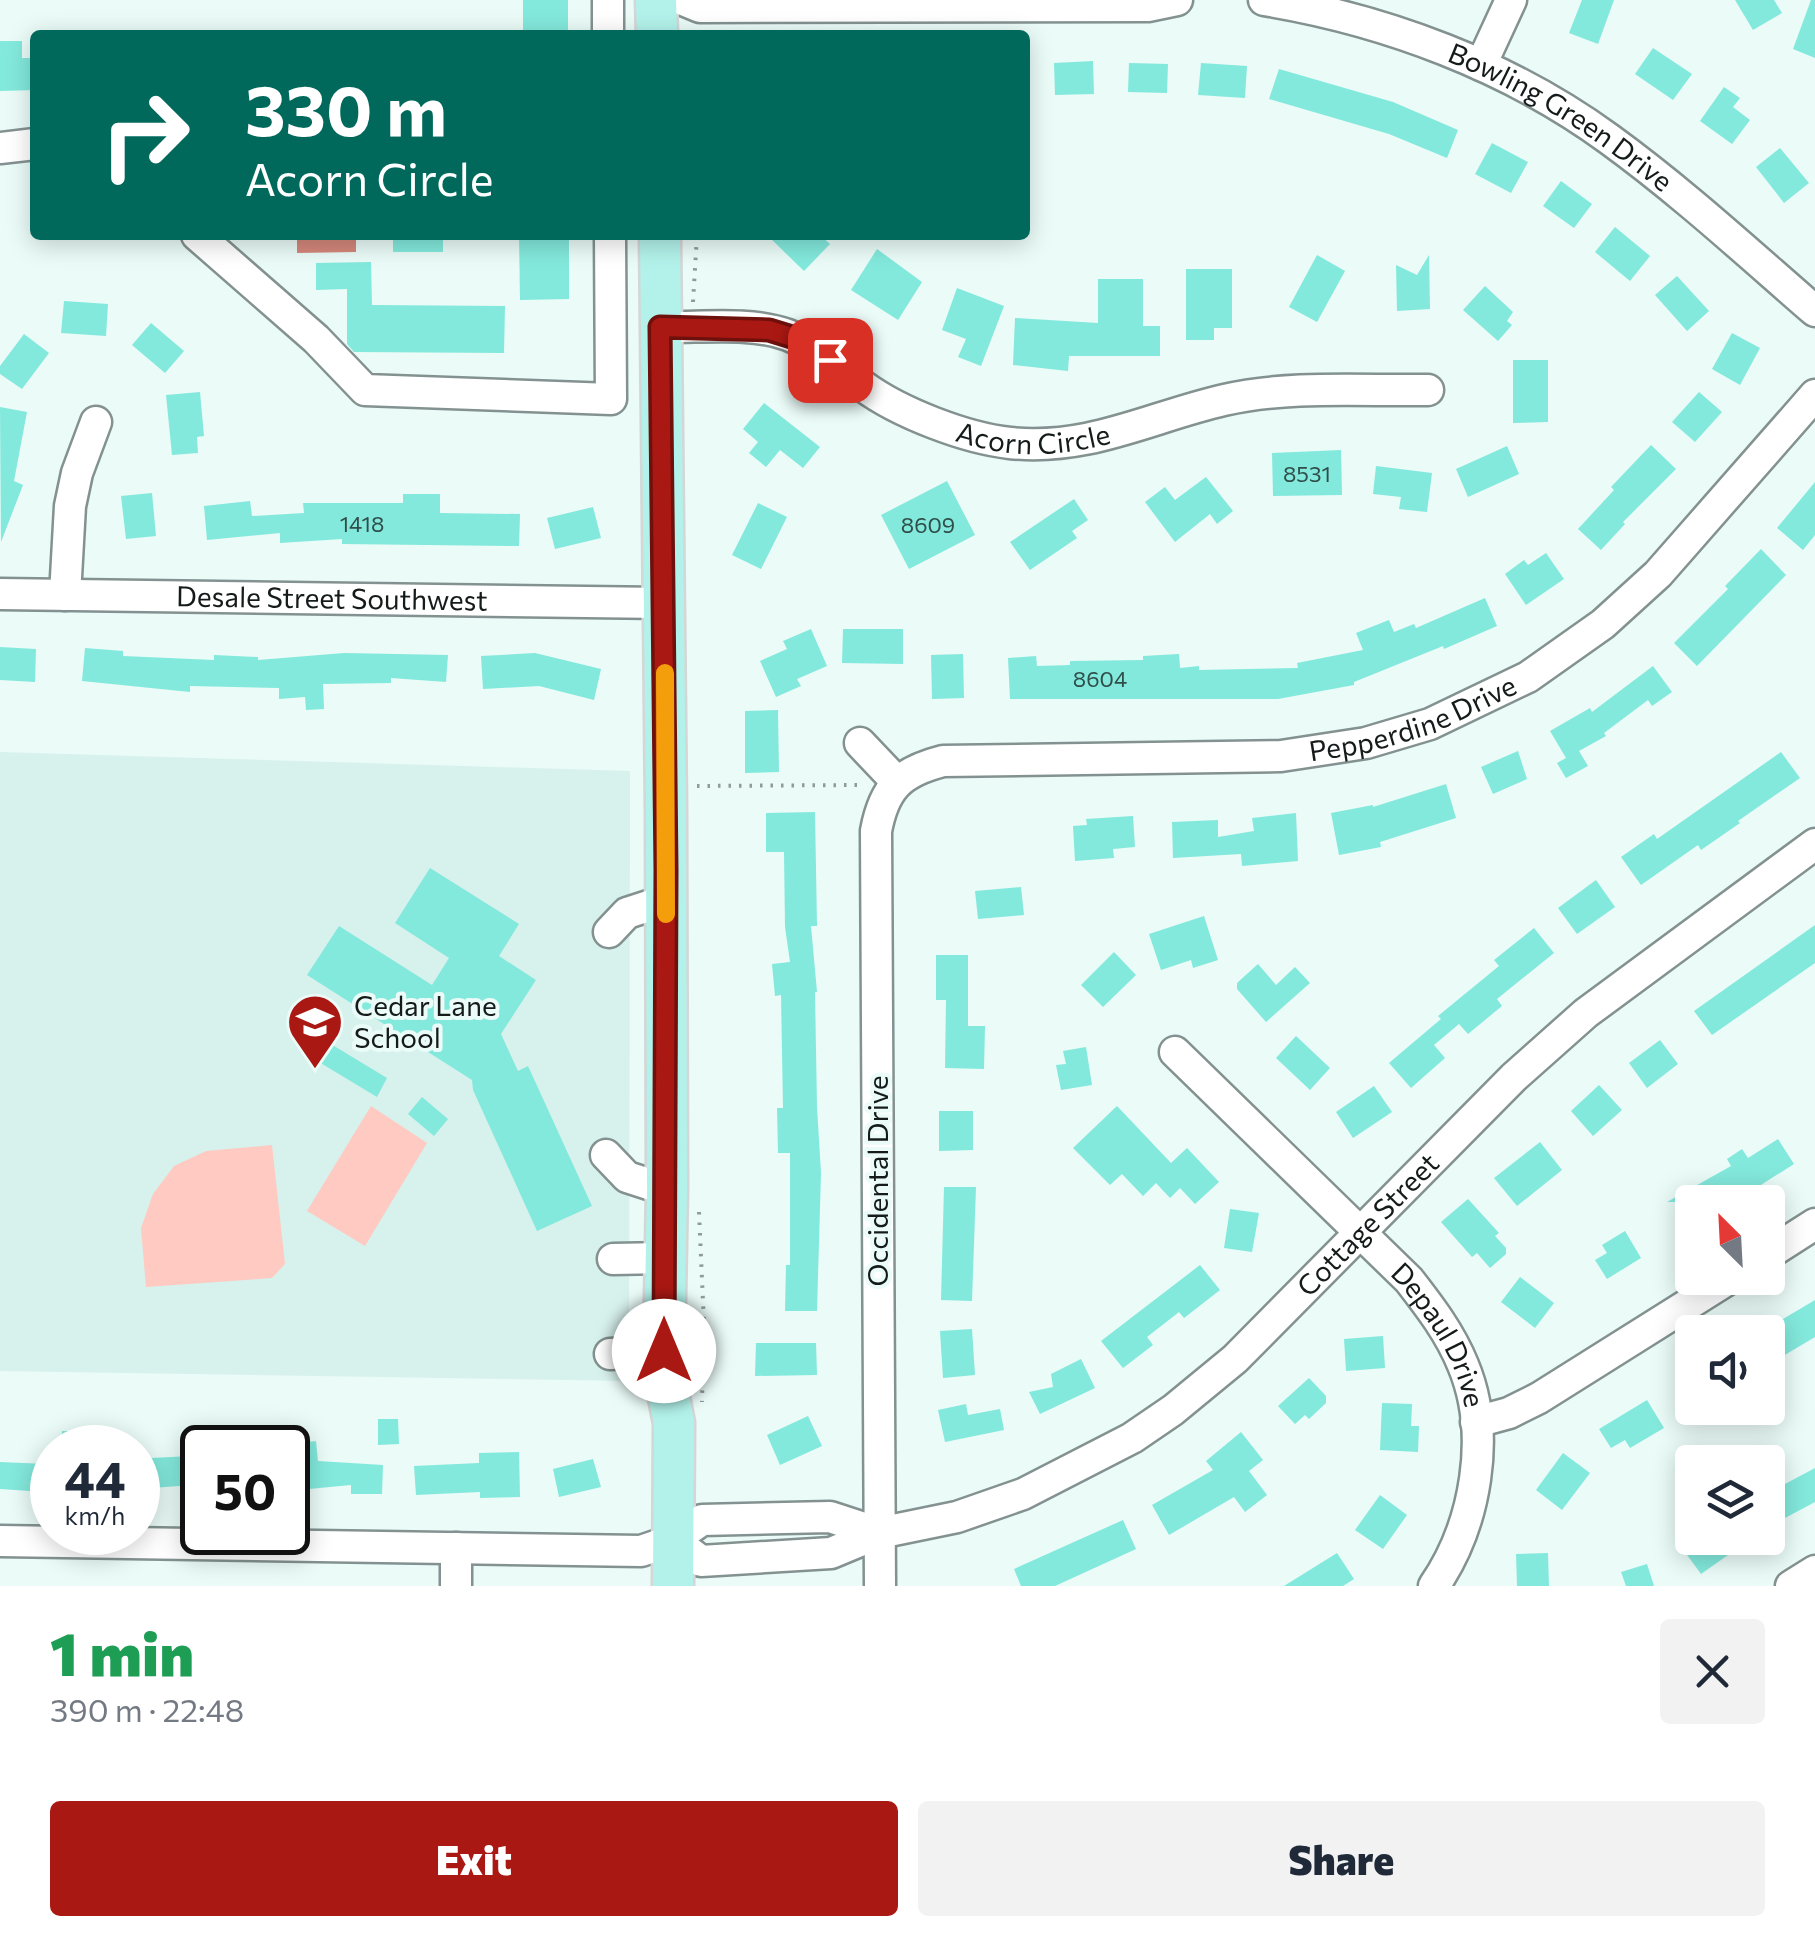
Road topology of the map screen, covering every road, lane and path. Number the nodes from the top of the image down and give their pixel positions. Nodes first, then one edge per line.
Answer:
1 (608, 0) edge
2 (656, 0) edge
3 (683, 0) edge
4 (1176, 0) edge
5 (1264, 0) edge
6 (1511, 0) edge
7 (608, 30) edge
8 (657, 30) edge
9 (1480, 65) junction
10 (30, 145) edge
11 (0, 148) edge
12 (203, 240) edge
13 (610, 240) edge
14 (660, 240) edge
15 (1815, 311) edge
16 (660, 327) junction
17 (1428, 390) dead end
18 (1815, 394) edge
19 (612, 399) junction
20 (662, 400) junction
21 (96, 422) dead end
22 (0, 594) edge
23 (65, 595) junction
24 (664, 603) junction
25 (860, 743) dead end
26 (897, 782) junction
27 (666, 787) junction
28 (1815, 844) edge
29 (666, 900) junction
30 (609, 932) dead end
31 (1175, 1052) dead end
32 (606, 1154) dead end
33 (667, 1190) junction
34 (1815, 1224) edge
35 (1360, 1232) junction
36 (1785, 1243) edge
37 (665, 1258) junction
38 (614, 1259) dead end
39 (1703, 1295) edge
40 (664, 1351) junction
41 (610, 1354) dead end
42 (1476, 1422) junction
43 (879, 1533) junction
44 (673, 1540) junction
45 (0, 1541) edge
46 (456, 1548) junction
47 (1815, 1571) edge
48 (456, 1586) edge
49 (672, 1586) edge
50 (880, 1586) edge
51 (1434, 1586) edge
52 (1791, 1586) edge

1 - 7 street
2 - 8 main road
3 - 4 street
5 - 9 street, Bowling Green Drive
6 - 9 street
9 - 15 street, Bowling Green Drive
10 - 11 street
12 - 19 street
13 - 19 street
14 - 16 main road
16 - 17 street, Acorn Circle
16 - 20 main road
18 - 26 street, Pepperdine Drive
19 - 20 street
20 - 24 main road
21 - 23 street
22 - 23 street, Desale Street Southwest
23 - 24 street, Desale Street Southwest
24 - 27 main road
25 - 26 street
26 - 27 path
26 - 43 street, Occidental Drive
27 - 29 main road
28 - 35 street, Cottage Street
29 - 30 street
29 - 33 main road
31 - 35 street, Depaul Drive
32 - 33 street
33 - 37 main road
34 - 36 street
35 - 42 street, Depaul Drive
35 - 43 street, Cottage Street
37 - 38 street
37 - 40 main road
39 - 42 street
40 - 41 street
40 - 44 main road
42 - 51 street, Depaul Drive
43 - 44 street, Cottage Street
43 - 50 street, Occidental Drive
44 - 46 street, Cottage Street
44 - 49 main road
45 - 46 street, Cottage Street
46 - 48 street
47 - 52 street

